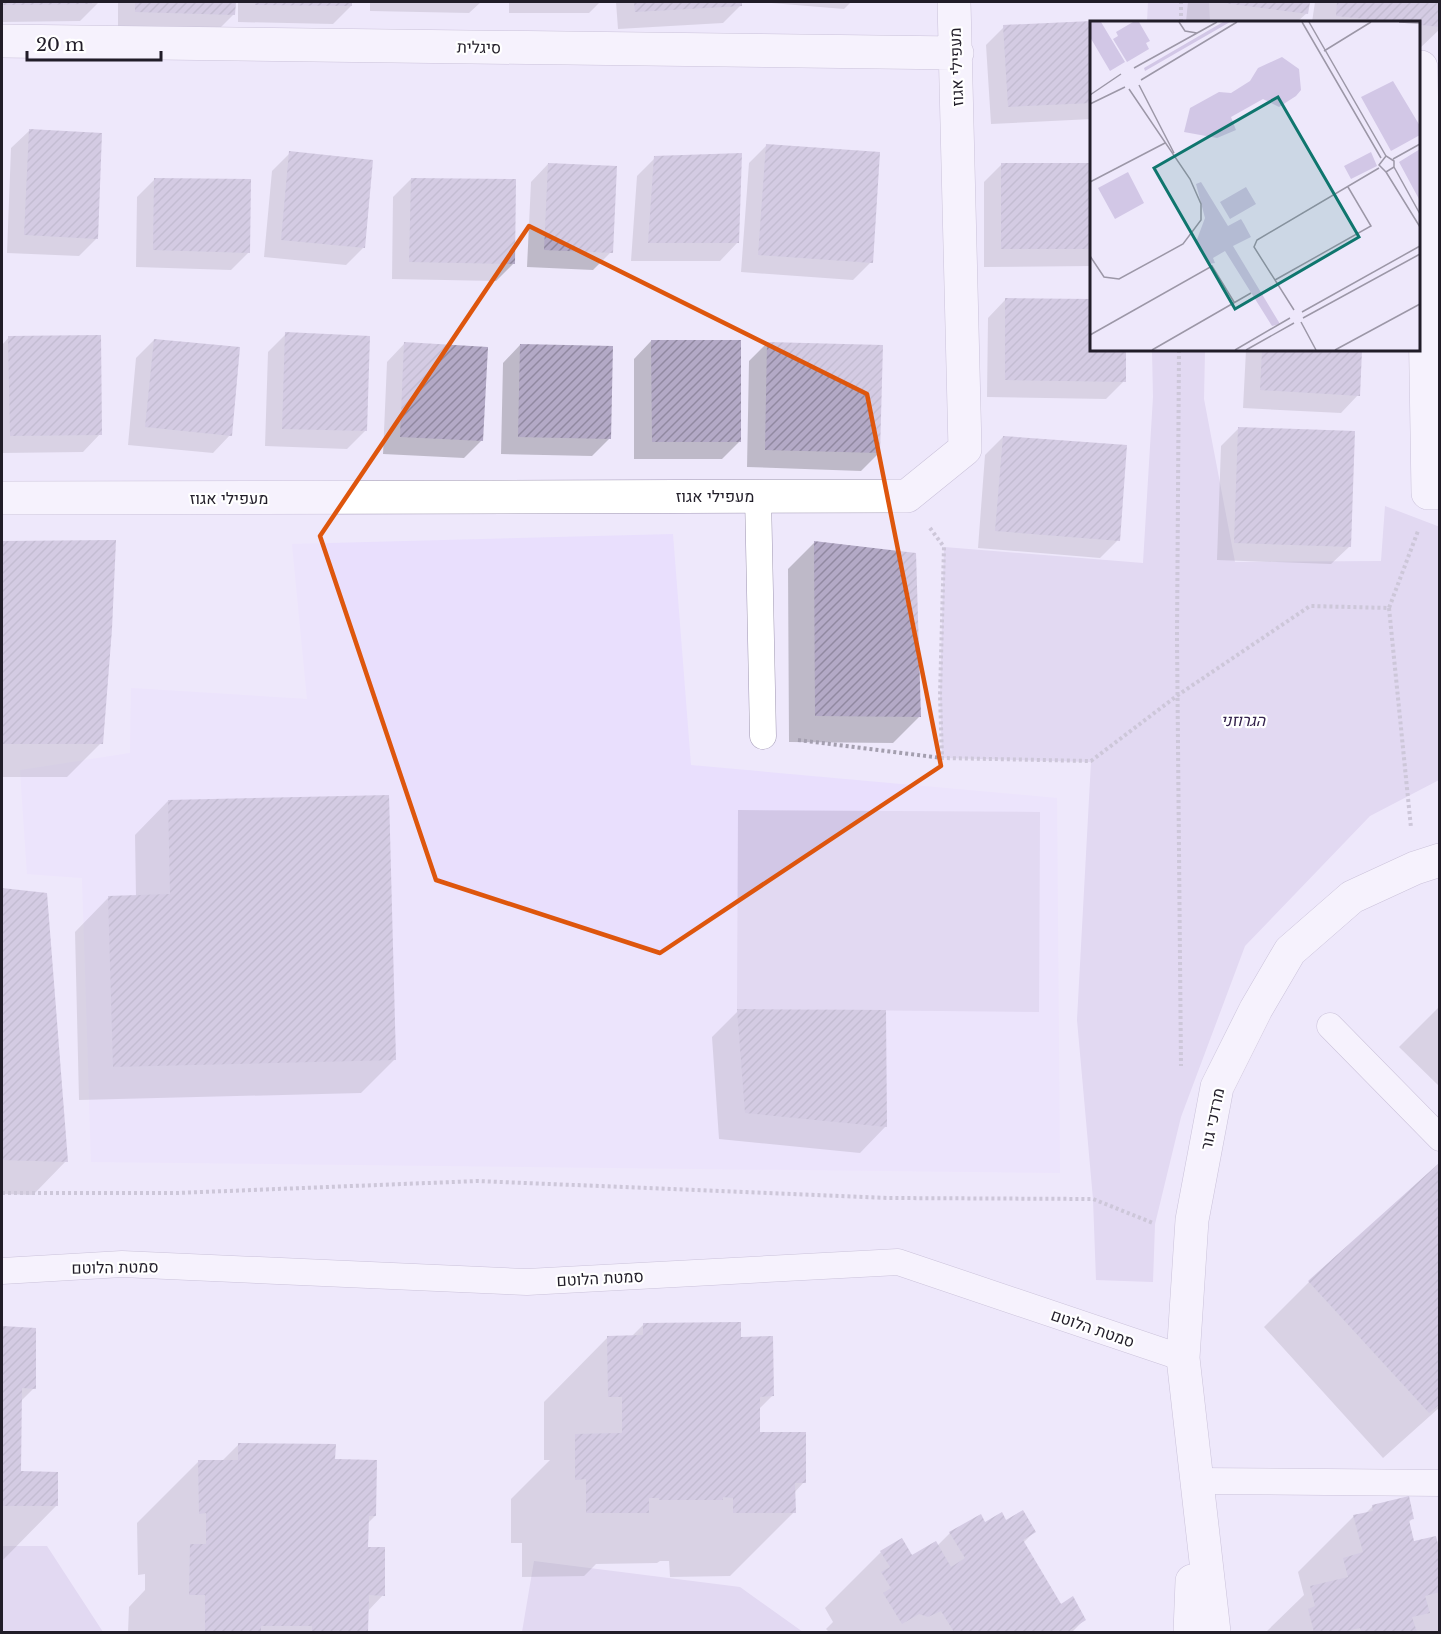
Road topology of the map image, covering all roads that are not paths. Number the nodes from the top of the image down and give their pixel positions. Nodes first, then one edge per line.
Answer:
1 (954, 2) edge
2 (2, 41) edge
3 (957, 53) junction
4 (1426, 67) edge
5 (1434, 493) edge
6 (758, 496) junction
7 (2, 498) edge
8 (763, 736) road end
9 (1427, 864) edge
10 (1330, 1026) dead end
11 (1440, 1138) edge
12 (2, 1272) edge
13 (1183, 1358) junction
14 (1197, 1481) junction
15 (1440, 1483) edge
16 (1190, 1632) edge
17 (1215, 1632) edge

1 - 3 street, מעפילי אגוז
2 - 3 street, סיגלית
3 - 6 street, מעפילי אגוז
4 - 5 street
6 - 7 street, מעפילי אגוז
6 - 8 lane
9 - 13 street, מרדכי גור
10 - 11 lane
12 - 13 lane, סמטת הלוטם
13 - 14 street, מרדכי גור
14 - 15 lane
14 - 16 street, מרדכי גור
14 - 17 street, מרדכי גור

